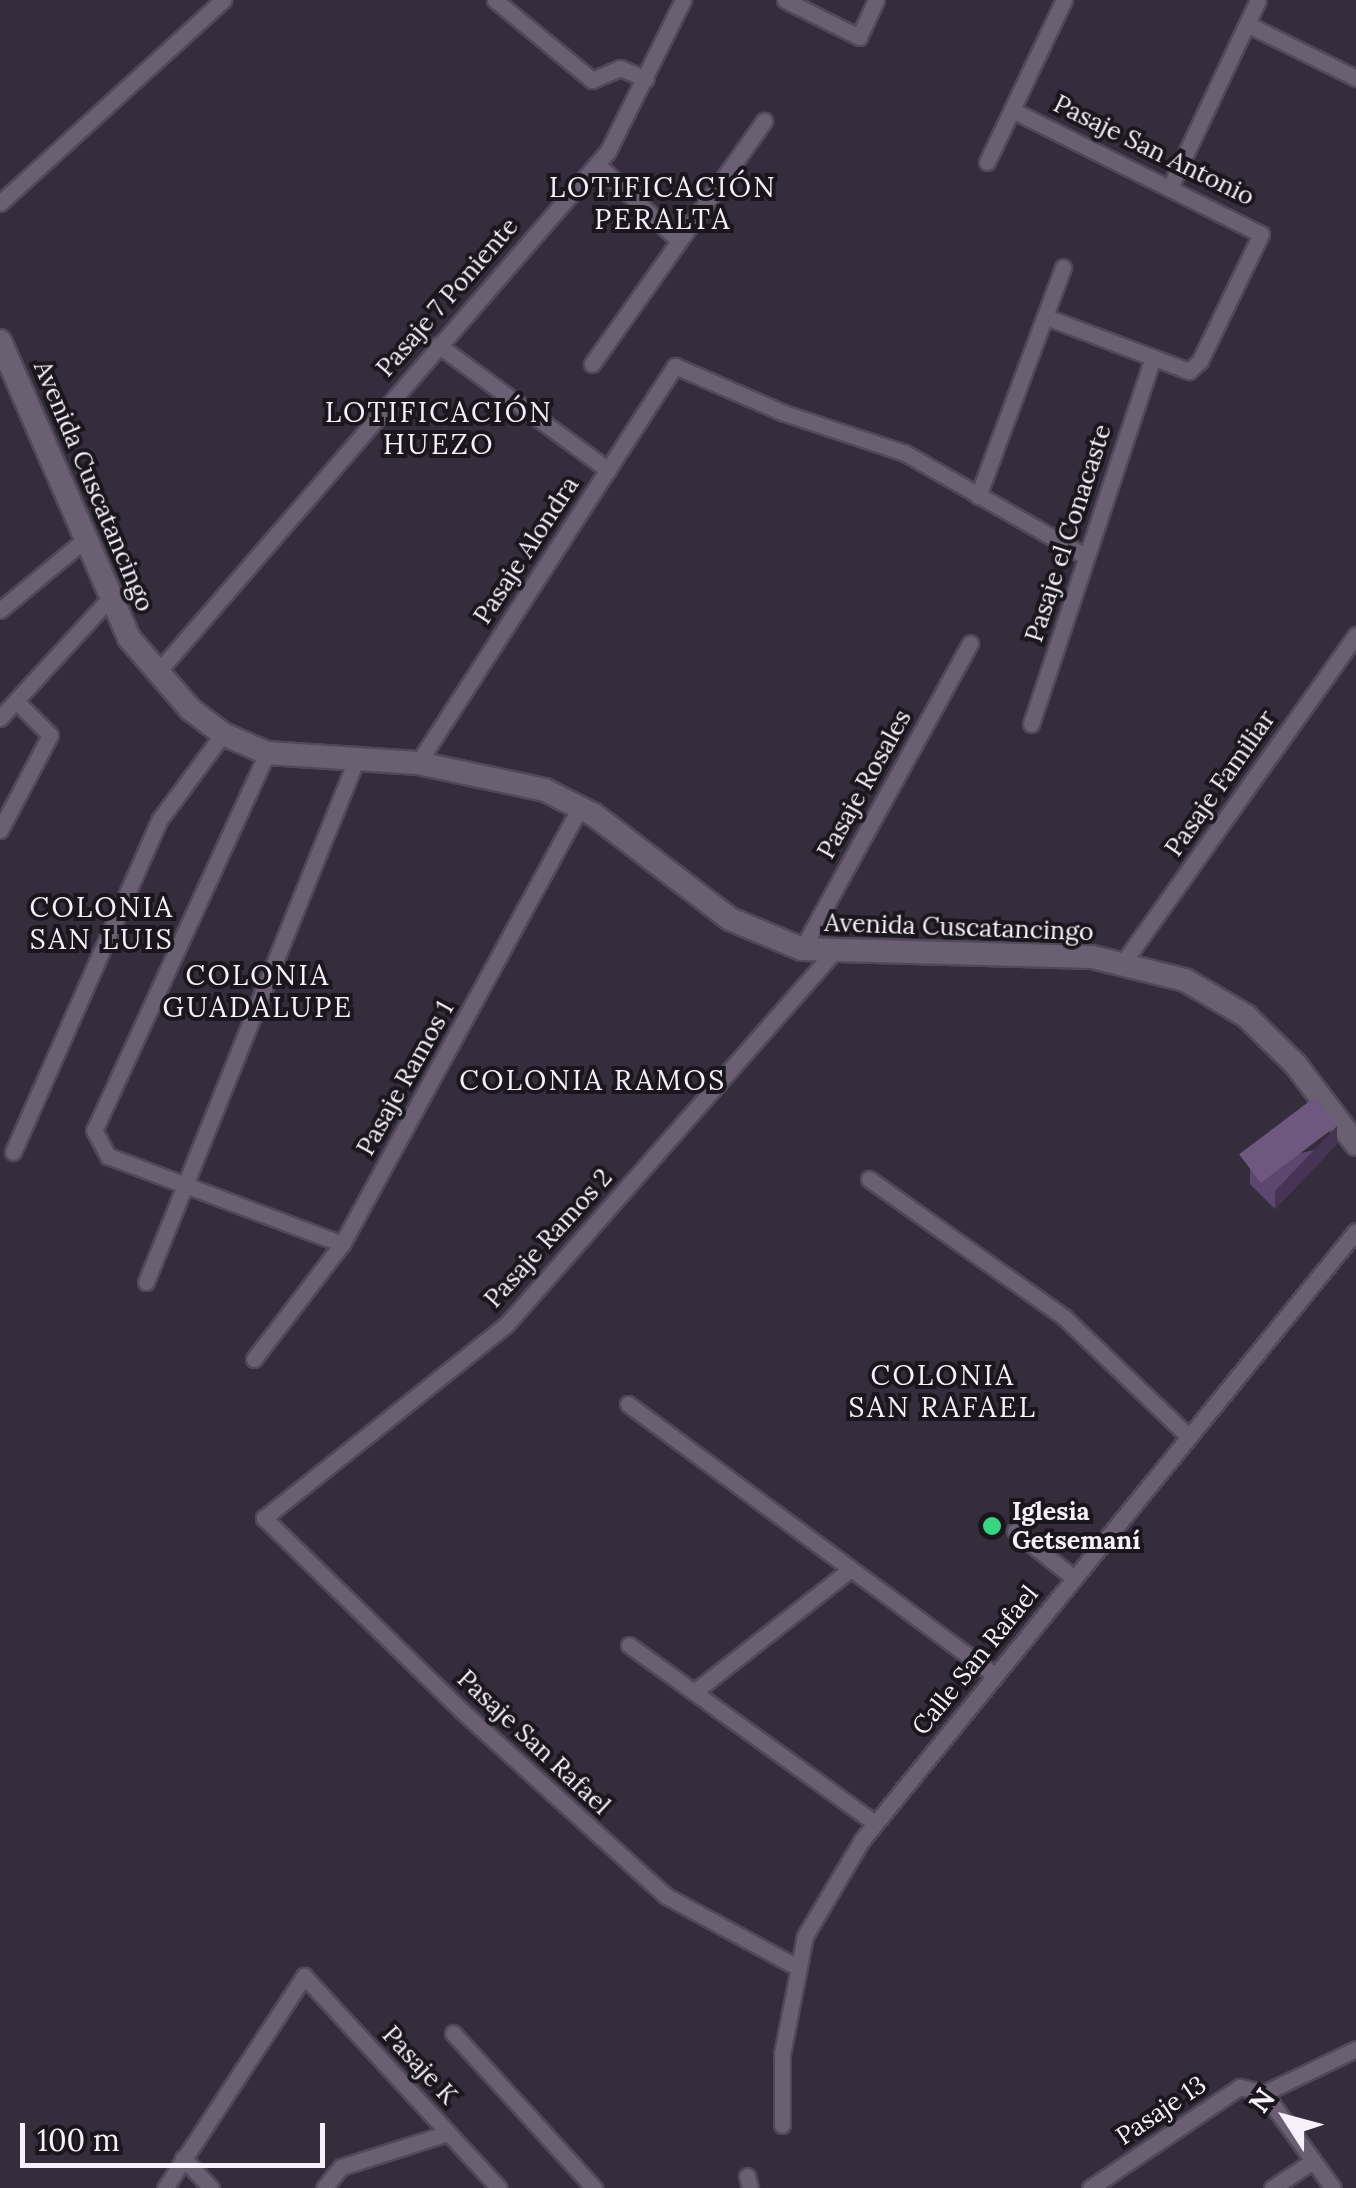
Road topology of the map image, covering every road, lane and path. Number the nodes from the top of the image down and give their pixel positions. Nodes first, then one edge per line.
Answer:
1 (223, 0) edge
2 (495, 0) edge
3 (682, 0) edge
4 (785, 0) edge
5 (876, 0) edge
6 (1064, 0) edge
7 (1258, 0) edge
8 (1247, 24) junction
9 (1356, 78) edge
10 (646, 79) junction
11 (1012, 110) junction
12 (764, 121) dead end
13 (988, 162) dead end
14 (597, 164) junction
15 (1171, 185) junction
16 (0, 202) edge
17 (679, 241) junction
18 (1063, 266) dead end
19 (1046, 317) junction
20 (0, 340) edge
21 (438, 345) junction
22 (1153, 358) junction
23 (592, 364) dead end
24 (608, 470) junction
25 (978, 496) junction
26 (83, 541) junction
27 (1086, 556) junction
28 (108, 600) junction
29 (0, 610) edge
30 (1356, 635) edge
31 (970, 643) dead end
32 (156, 674) junction
33 (16, 700) junction
34 (0, 718) edge
35 (1031, 724) dead end
36 (223, 734) junction
37 (267, 753) junction
38 (357, 758) junction
39 (418, 763) junction
40 (580, 808) junction
41 (0, 830) edge
42 (802, 949) junction
43 (832, 954) junction
44 (1124, 960) junction
45 (1356, 1144) edge
46 (13, 1152) dead end
47 (870, 1179) dead end
48 (186, 1184) junction
49 (1356, 1231) edge
50 (342, 1244) junction
51 (146, 1282) dead end
52 (254, 1359) dead end
53 (628, 1404) dead end
54 (1189, 1437) junction
55 (264, 1518) joint
56 (1014, 1531) dead end
57 (851, 1569) junction
58 (1074, 1578) junction
59 (629, 1645) dead end
60 (995, 1676) junction
61 (694, 1692) junction
62 (876, 1823) junction
63 (797, 1966) junction
64 (453, 2032) dead end
65 (1356, 2050) edge
66 (1264, 2093) junction
67 (782, 2125) dead end
68 (448, 2133) junction
69 (183, 2158) junction
70 (1313, 2161) junction
71 (492, 2187) edge
72 (164, 2188) edge
73 (212, 2188) edge
74 (324, 2188) edge
75 (594, 2188) edge
76 (1090, 2188) edge
77 (1272, 2188) edge
78 (1332, 2188) edge

1 - 16 street
2 - 10 street
3 - 10 street, Pasaje 7 Poniente
4 - 5 street
6 - 11 street
7 - 8 street
8 - 9 street
8 - 15 street
10 - 14 street, Pasaje 7 Poniente
11 - 13 street
11 - 15 street, Pasaje San Antonio
12 - 17 street
14 - 17 street
14 - 21 street, Pasaje 7 Poniente
15 - 22 street, Pasaje San Antonio
17 - 23 street
18 - 19 street
19 - 22 street
19 - 25 street
20 - 26 street, Avenida Cuscatancingo
21 - 24 street
21 - 32 street, Pasaje 7 Poniente
22 - 27 street, Pasaje el Conacaste
24 - 25 street, Pasaje Alondra
24 - 39 street, Pasaje Alondra
25 - 27 street
26 - 28 street, Avenida Cuscatancingo
26 - 29 street
27 - 35 street, Pasaje el Conacaste
28 - 32 street, Avenida Cuscatancingo
28 - 33 street
30 - 44 street, Pasaje Familiar
31 - 42 street, Pasaje Rosales
32 - 36 street, Avenida Cuscatancingo
33 - 34 street
33 - 41 street
36 - 37 street, Avenida Cuscatancingo
36 - 46 street
37 - 38 street, Avenida Cuscatancingo
37 - 48 street
38 - 39 street, Avenida Cuscatancingo
38 - 48 street
39 - 40 street, Avenida Cuscatancingo
40 - 42 street, Avenida Cuscatancingo
40 - 50 street, Pasaje Ramos 1
42 - 43 street, Avenida Cuscatancingo
43 - 44 street, Avenida Cuscatancingo
43 - 55 street, Pasaje Ramos 2
44 - 45 street, Avenida Cuscatancingo
47 - 54 street
48 - 50 street
48 - 51 street
49 - 54 street, Calle San Rafael
50 - 52 street, Pasaje Ramos 1
53 - 57 street
54 - 58 street, Calle San Rafael
55 - 63 street, Pasaje San Rafael
56 - 58 street
57 - 60 street
57 - 61 street
58 - 60 street, Calle San Rafael
59 - 61 street
60 - 62 street, Calle San Rafael
61 - 62 street
62 - 63 street, Calle San Rafael
63 - 67 street, Calle San Rafael
64 - 75 street
65 - 66 street, Pasaje 13
66 - 70 street
66 - 76 street, Pasaje 13
68 - 69 street, Pasaje K
68 - 71 street, Pasaje K
68 - 74 street
69 - 72 street
69 - 73 street
70 - 77 street
70 - 78 street

